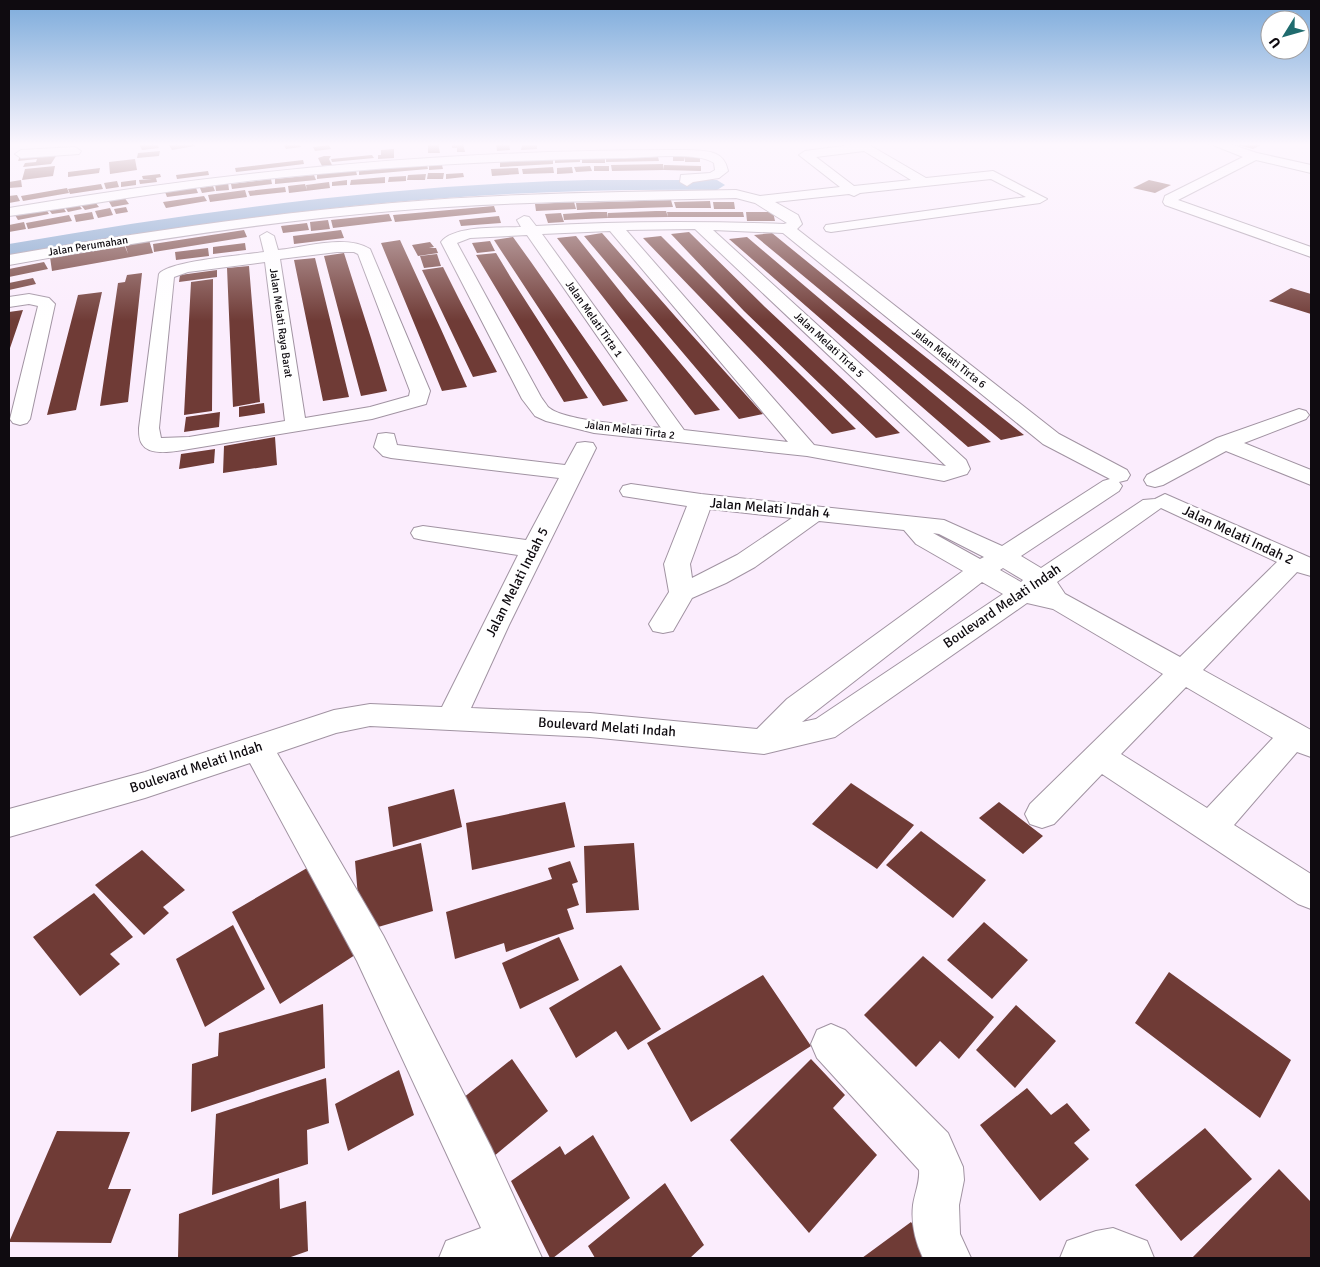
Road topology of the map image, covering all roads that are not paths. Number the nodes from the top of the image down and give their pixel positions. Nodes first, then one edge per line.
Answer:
1 (99, 202) edge
2 (490, 202) edge
3 (512, 202) edge
4 (764, 202) edge
5 (788, 202) edge
6 (1014, 202) edge
7 (1170, 202) edge
8 (9, 212) edge
9 (806, 213) dead end
10 (262, 222) junction
11 (700, 225) junction
12 (614, 226) junction
13 (787, 229) junction
14 (532, 231) junction
15 (855, 242) dead end
16 (1311, 252) edge
17 (272, 255) junction
18 (9, 260) edge
19 (9, 302) edge
20 (1299, 415) dead end
21 (20, 419) dead end
22 (296, 425) junction
23 (678, 437) junction
24 (386, 439) dead end
25 (1225, 442) junction
26 (585, 448) dead end
27 (807, 450) junction
28 (958, 466) joint
29 (574, 472) junction
30 (1311, 478) edge
31 (1115, 481) junction
32 (630, 491) dead end
33 (1157, 495) junction
34 (701, 501) junction
35 (816, 512) junction
36 (423, 533) dead end
37 (533, 549) junction
38 (992, 563) junction
39 (1302, 564) edge
40 (1031, 586) junction
41 (682, 592) junction
42 (663, 624) dead end
43 (1182, 671) junction
44 (452, 717) junction
45 (1302, 740) edge
46 (764, 742) junction
47 (257, 747) junction
48 (1099, 756) junction
49 (1042, 814) dead end
50 (9, 822) edge
51 (1211, 828) junction
52 (1311, 892) edge
53 (831, 1044) dead end
54 (514, 1249) edge
55 (463, 1258) edge
56 (947, 1258) edge
57 (1084, 1258) edge
58 (1130, 1258) edge

1 - 8 street
2 - 10 street, Jalan Perumahan
3 - 14 street, Jalan Melati Tirta 1
4 - 13 street
5 - 9 street
6 - 15 street
7 - 16 street
10 - 17 street, Jalan Melati Raya Barat
10 - 18 street, Jalan Perumahan
11 - 12 street
11 - 13 street
11 - 28 street, Jalan Melati Tirta 5
12 - 14 street
12 - 27 street
13 - 31 street, Jalan Melati Tirta 6
14 - 23 street, Jalan Melati Tirta 1
14 - 23 street, Jalan Melati Tirta 2
17 - 22 street, Jalan Melati Raya Barat
17 - 22 street
17 - 22 street
19 - 21 street
20 - 25 street, Boulevard Melati Indah
23 - 27 street, Jalan Melati Tirta 2
24 - 29 street
25 - 30 street
25 - 33 street, Boulevard Melati Indah
26 - 29 street, Jalan Melati Indah 5
27 - 28 street, Jalan Melati Tirta 2
29 - 37 street, Jalan Melati Indah 5
31 - 33 street, Jalan Melati Indah 2
31 - 38 street
32 - 34 street, Jalan Melati Indah 4
33 - 39 street, Jalan Melati Indah 2
33 - 40 street, Boulevard Melati Indah
34 - 35 street, Jalan Melati Indah 4
34 - 41 street
35 - 38 street, Jalan Melati Indah 4
35 - 41 street
36 - 37 street
37 - 44 street, Jalan Melati Indah 5
38 - 40 street, Jalan Melati Indah 4
38 - 46 street
39 - 43 street
40 - 43 street, Jalan Melati Indah 4
40 - 46 street, Boulevard Melati Indah
41 - 42 street
43 - 45 street, Jalan Melati Indah 4
43 - 48 street
44 - 46 street, Boulevard Melati Indah
44 - 47 street, Boulevard Melati Indah
45 - 51 street
47 - 50 street, Boulevard Melati Indah
47 - 54 street
48 - 49 street
48 - 51 street
51 - 52 street
53 - 56 street
54 - 55 street
57 - 58 street

